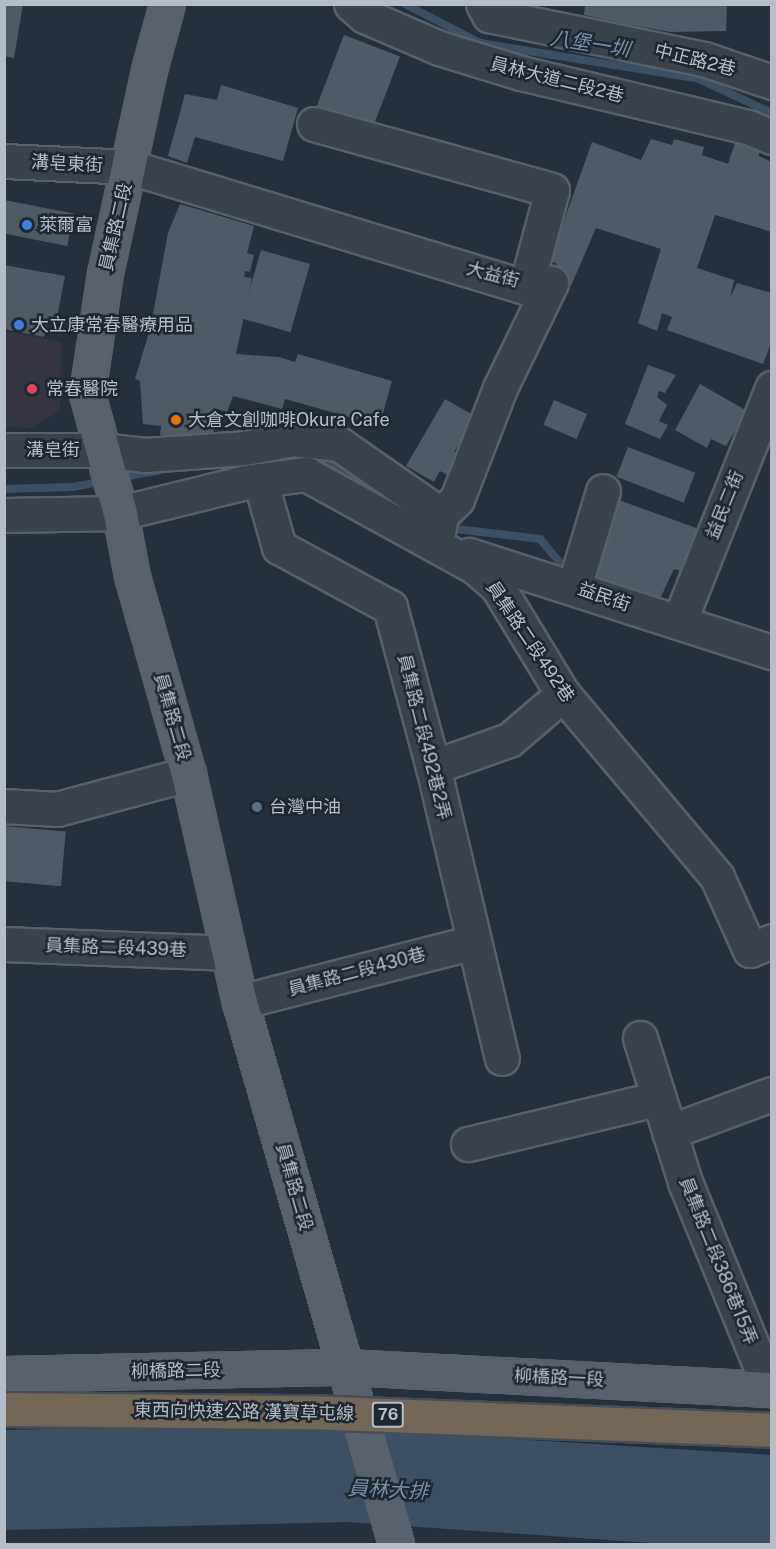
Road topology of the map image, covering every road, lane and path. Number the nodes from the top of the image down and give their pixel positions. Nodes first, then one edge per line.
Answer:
1 (167, 4) edge
2 (351, 4) edge
3 (483, 4) edge
4 (771, 82) edge
5 (314, 124) dead end
6 (771, 137) edge
7 (4, 161) edge
8 (130, 167) junction
9 (551, 283) dead end
10 (769, 403) edge
11 (244, 448) junction
12 (4, 450) edge
13 (101, 450) junction
14 (253, 481) junction
15 (603, 491) dead end
16 (120, 513) junction
17 (4, 515) edge
18 (438, 530) junction
19 (574, 587) junction
20 (679, 622) junction
21 (771, 652) edge
22 (563, 694) junction
23 (433, 767) junction
24 (188, 774) junction
25 (4, 806) edge
26 (771, 941) edge
27 (473, 942) junction
28 (4, 944) edge
29 (228, 953) junction
30 (240, 1002) junction
31 (640, 1038) dead end
32 (502, 1058) dead end
33 (771, 1094) edge
34 (659, 1098) junction
35 (669, 1132) junction
36 (468, 1144) dead end
37 (347, 1367) junction
38 (4, 1374) edge
39 (771, 1389) edge
40 (4, 1409) edge
41 (771, 1430) edge
42 (394, 1536) edge

1 - 8 main road, 員集路二段
2 - 6 street, 員林大道二段2巷
3 - 4 street, 中正路2巷
5 - 8 street, 大益街
7 - 8 street, 溝皂東街
8 - 13 main road, 員集路二段
9 - 18 street
10 - 20 street, 益民二街
11 - 13 street, 員集路二段492巷
11 - 14 street, 員集路二段492巷2弄
11 - 18 street, 員集路二段492巷
12 - 13 street, 溝皂街
13 - 16 main road, 員集路二段
14 - 16 street, 員集路二段492巷
14 - 18 street, 員集路二段492巷
14 - 23 street, 員集路二段492巷2弄
15 - 19 street
16 - 17 street, 員集路二段492巷
16 - 24 main road, 員集路二段
18 - 19 street, 益民街
18 - 22 street, 員集路二段492巷
19 - 20 street, 益民街
20 - 21 street, 益民街
22 - 23 street
22 - 26 street, 員集路二段492巷
23 - 27 street, 員集路二段492巷2弄
24 - 25 street
24 - 29 main road, 員集路二段
27 - 30 street, 員集路二段430巷
27 - 32 street, 員集路二段492巷2弄
28 - 29 street, 員集路二段439巷
29 - 30 main road, 員集路二段
30 - 37 main road, 員集路二段
31 - 34 street, 員集路二段386巷15弄
33 - 35 street
34 - 35 street, 員集路二段386巷15弄
34 - 36 street
35 - 39 street, 員集路二段386巷15弄
37 - 38 main road, 柳橋路二段
37 - 39 main road, 柳橋路一段
37 - 42 main road, 員集路二段
40 - 41 highway, 東西向快速公路 漢寶草屯線 / 76, bridge

